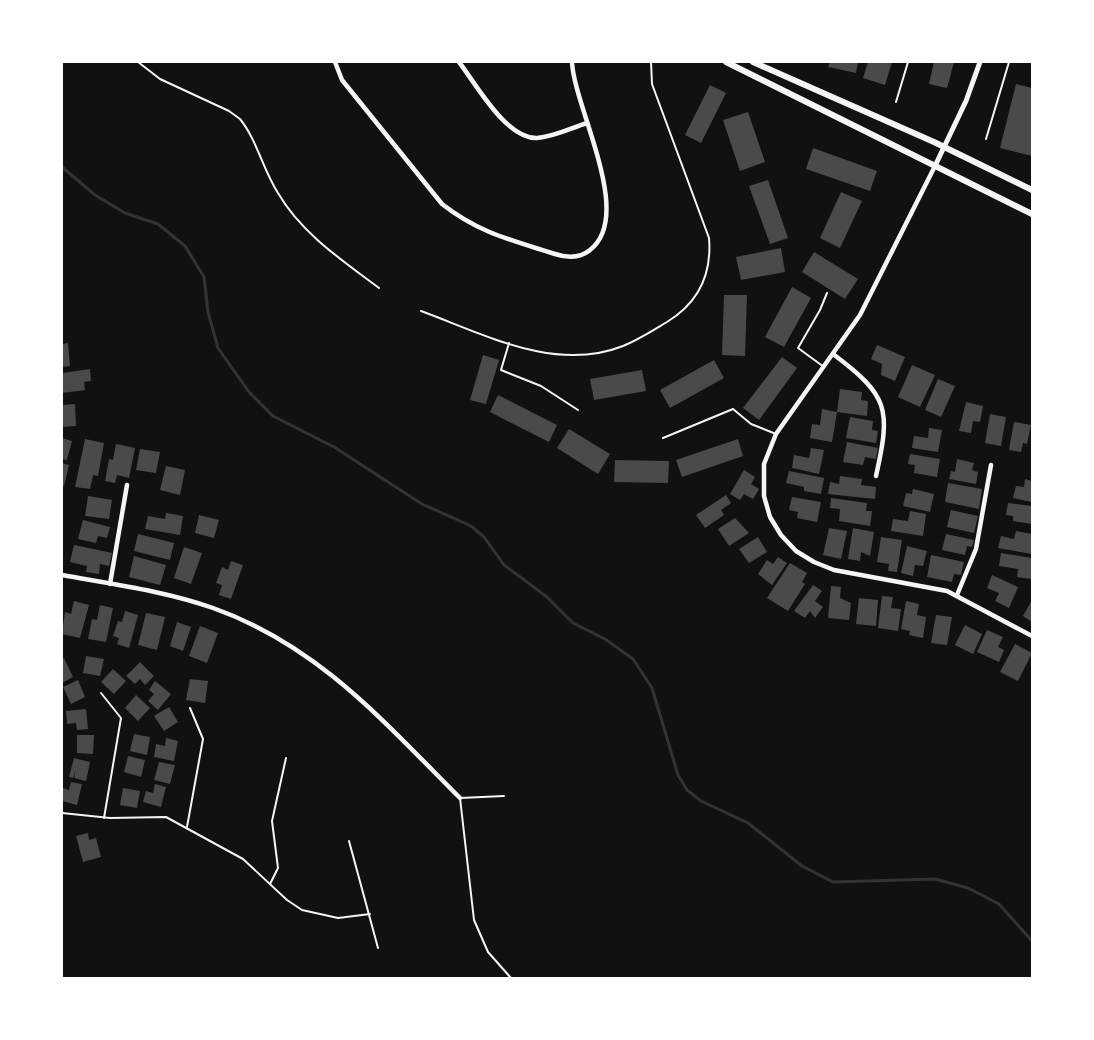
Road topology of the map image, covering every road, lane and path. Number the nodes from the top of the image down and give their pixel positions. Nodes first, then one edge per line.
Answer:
1 (138, 62) edge
2 (335, 62) edge
3 (459, 62) edge
4 (572, 62) edge
5 (651, 62) edge
6 (726, 62) edge
7 (753, 62) edge
8 (908, 62) edge
9 (980, 62) edge
10 (1009, 62) edge
11 (896, 102) dead end
12 (587, 123) junction
13 (986, 139) dead end
14 (944, 147) junction
15 (935, 166) junction
16 (1032, 190) edge
17 (1032, 214) edge
18 (379, 288) dead end
19 (827, 293) dead end
20 (421, 311) dead end
21 (509, 343) junction
22 (833, 354) junction
23 (824, 367) junction
24 (578, 410) dead end
25 (776, 434) junction
26 (663, 438) dead end
27 (992, 465) dead end
28 (876, 476) dead end
29 (127, 485) dead end
30 (62, 575) edge
31 (110, 584) junction
32 (957, 595) junction
33 (1032, 636) edge
34 (101, 693) dead end
35 (190, 708) dead end
36 (286, 758) dead end
37 (504, 796) dead end
38 (460, 798) junction
39 (62, 813) edge
40 (104, 818) junction
41 (187, 827) junction
42 (349, 841) dead end
43 (270, 884) junction
44 (370, 914) junction
45 (378, 948) dead end
46 (511, 978) edge

1 - 18 lane
2 - 12 street
3 - 12 street
4 - 12 street
5 - 21 lane
6 - 15 main road
7 - 14 main road
8 - 11 lane
9 - 14 street
10 - 13 lane
14 - 15 street
14 - 16 main road
15 - 17 main road
15 - 22 street
19 - 23 lane
20 - 21 lane
21 - 24 lane
22 - 23 street
22 - 28 street
23 - 25 street
25 - 26 lane
25 - 32 street
27 - 32 street
29 - 31 street
30 - 31 street
31 - 38 street
32 - 33 street
34 - 40 lane
35 - 41 lane
36 - 43 lane
37 - 38 lane
38 - 46 lane
39 - 40 lane
40 - 41 lane
41 - 43 lane
42 - 44 lane
43 - 44 lane
44 - 45 lane

